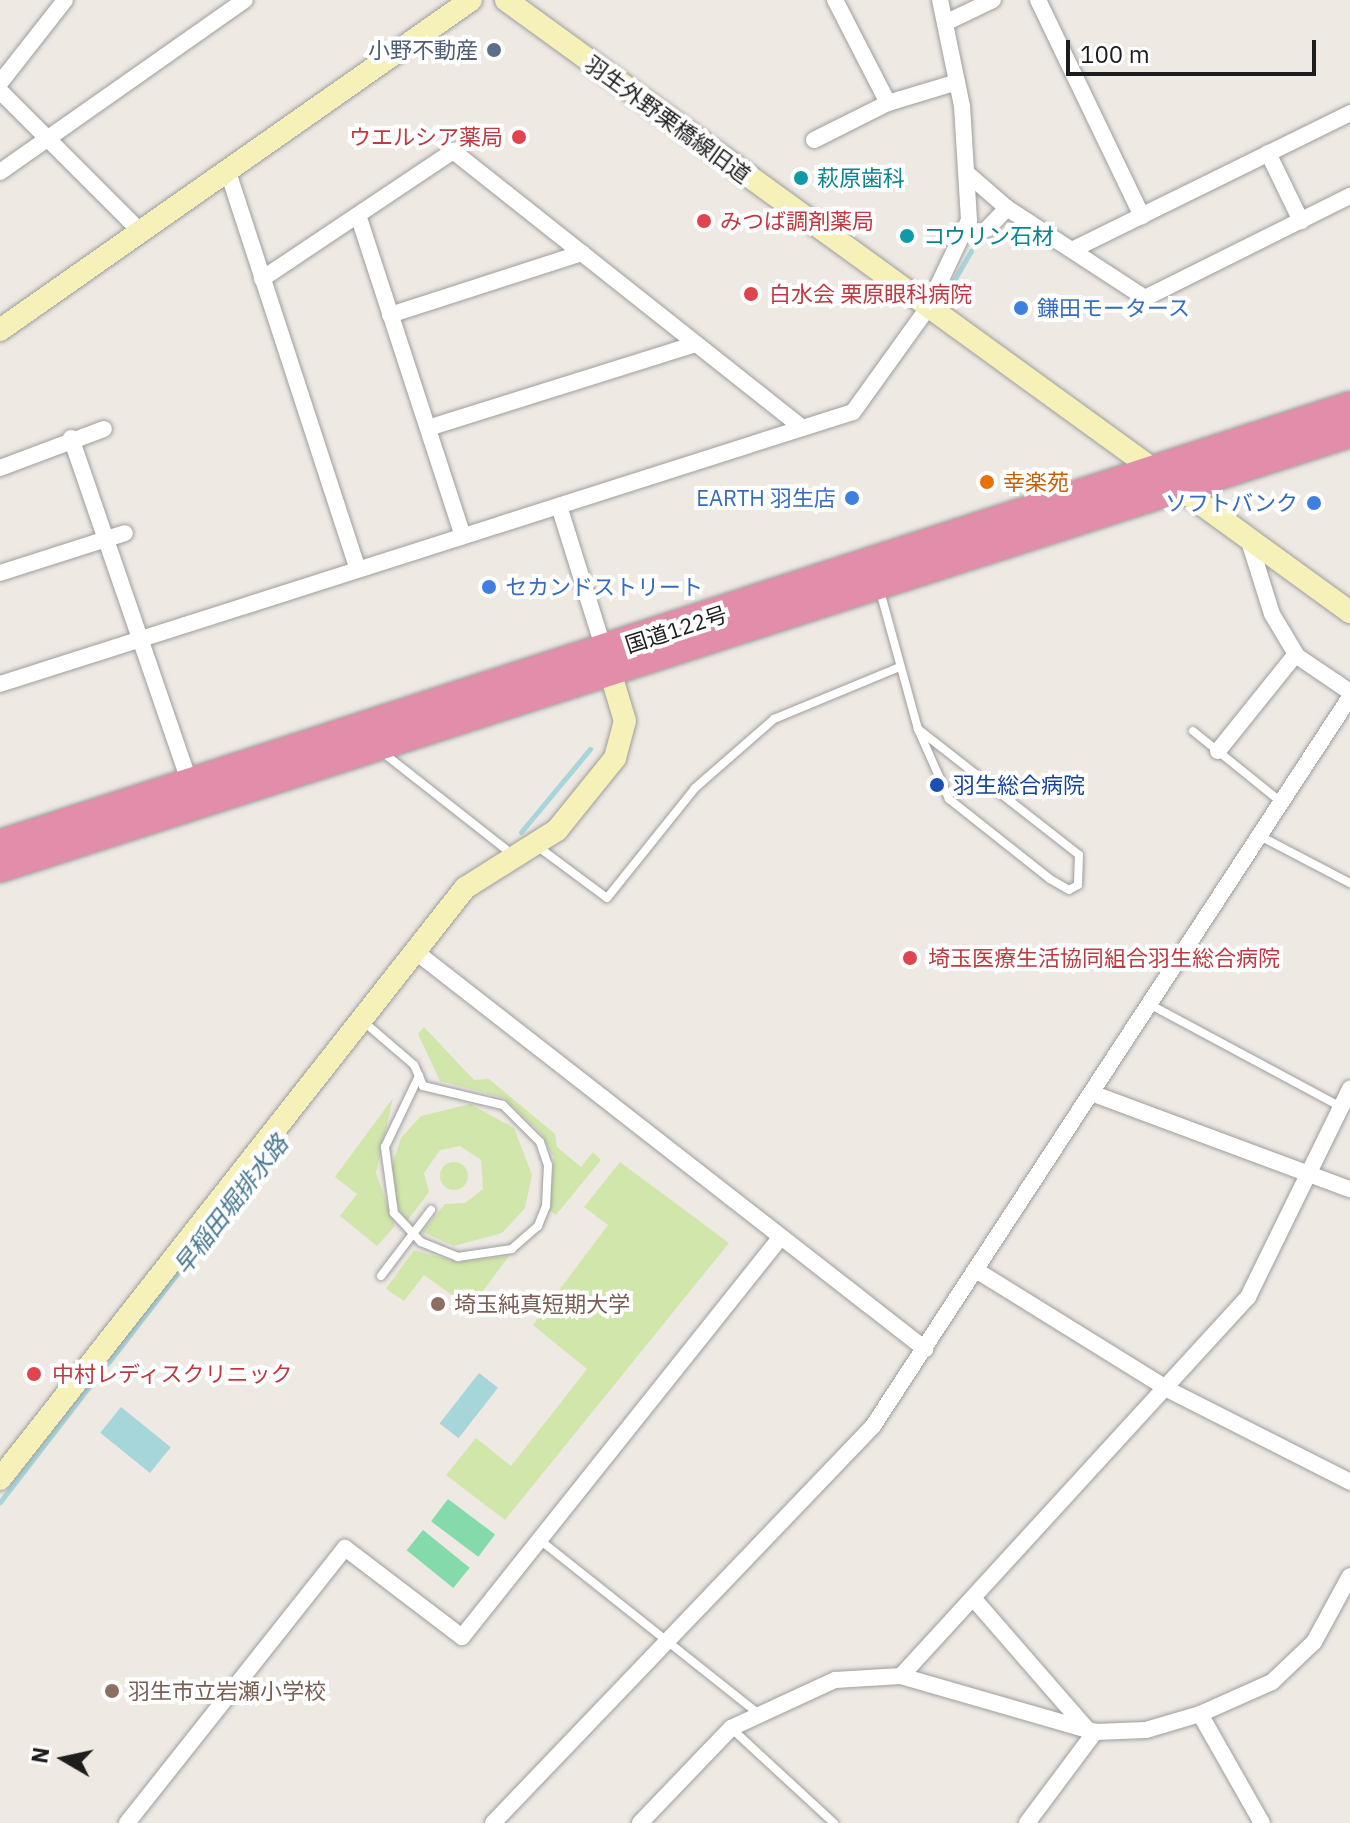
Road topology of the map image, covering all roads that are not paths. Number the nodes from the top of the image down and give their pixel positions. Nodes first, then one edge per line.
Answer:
1 (65, 0) edge
2 (245, 0) edge
3 (471, 0) edge
4 (506, 0) edge
5 (835, 0) edge
6 (940, 0) edge
7 (993, 0) edge
8 (1038, 0) edge
9 (945, 23) junction
10 (957, 82) junction
11 (0, 83) edge
12 (0, 91) edge
13 (888, 103) junction
14 (1350, 113) edge
15 (47, 139) junction
16 (814, 140) dead end
17 (1268, 153) junction
18 (227, 169) junction
19 (0, 172) edge
20 (969, 175) junction
21 (1350, 196) edge
22 (1007, 208) junction
23 (358, 215) junction
24 (1142, 216) junction
25 (1301, 221) junction
26 (987, 229) dead end
27 (139, 230) junction
28 (1072, 250) junction
29 (582, 253) junction
30 (262, 279) junction
31 (927, 309) junction
32 (390, 315) junction
33 (0, 330) edge
34 (696, 344) junction
35 (1350, 406) edge
36 (428, 428) junction
37 (802, 428) junction
38 (104, 429) dead end
39 (1350, 433) edge
40 (71, 438) junction
41 (0, 468) edge
42 (1158, 474) junction
43 (1179, 493) junction
44 (559, 506) junction
45 (125, 533) dead end
46 (463, 536) junction
47 (108, 537) junction
48 (1250, 544) junction
49 (358, 569) junction
50 (0, 573) edge
51 (880, 590) junction
52 (1350, 612) edge
53 (145, 638) junction
54 (1296, 654) junction
55 (608, 663) junction
56 (897, 668) junction
57 (0, 684) edge
58 (1350, 694) edge
59 (918, 729) junction
60 (1193, 731) dead end
61 (378, 748) junction
62 (1218, 751) junction
63 (190, 784) junction
64 (1282, 802) junction
65 (1260, 836) junction
66 (0, 844) edge
67 (537, 846) junction
68 (514, 856) junction
69 (0, 868) edge
70 (1350, 883) edge
71 (416, 952) junction
72 (1151, 1005) junction
73 (362, 1020) junction
74 (419, 1076) junction
75 (1350, 1089) edge
76 (1094, 1094) junction
77 (1339, 1106) junction
78 (1308, 1168) junction
79 (1350, 1189) edge
80 (431, 1210) dead end
81 (412, 1234) junction
82 (780, 1238) junction
83 (979, 1272) junction
84 (381, 1276) dead end
85 (925, 1349) junction
86 (1169, 1390) junction
87 (0, 1479) edge
88 (1350, 1482) edge
89 (540, 1540) junction
90 (1350, 1576) edge
91 (973, 1598) junction
92 (665, 1639) junction
93 (901, 1676) junction
94 (755, 1711) junction
95 (1200, 1714) junction
96 (731, 1728) junction
97 (1092, 1731) junction
98 (127, 1823) edge
99 (493, 1823) edge
100 (640, 1823) edge
101 (834, 1823) edge
102 (1027, 1823) edge
103 (1262, 1823) edge

1 - 11 street
2 - 15 street
3 - 18 street
4 - 31 street, 羽生外野栗橋線旧道
5 - 13 street
6 - 9 street
7 - 9 street
8 - 24 street
9 - 10 street
10 - 13 street
10 - 20 street
12 - 15 street
13 - 16 street
14 - 17 street
15 - 19 street
15 - 27 street
17 - 24 street
17 - 25 street
18 - 27 street
18 - 30 street
20 - 22 street
20 - 31 street
21 - 25 street
22 - 26 street
22 - 28 street
23 - 29 street
23 - 30 street
23 - 32 street
24 - 28 street
25 - 28 street
27 - 33 street
29 - 32 street
29 - 34 street
30 - 49 street
31 - 37 street
31 - 42 street, 羽生外野栗橋線旧道
32 - 36 street
34 - 36 street
34 - 37 street
35 - 42 highway, 国道122号
36 - 46 street
37 - 44 street
38 - 40 street
39 - 43 highway, 国道122号
40 - 41 street
40 - 47 street
42 - 43 street, 羽生外野栗橋線旧道
42 - 55 highway, 国道122号
43 - 48 street, 羽生外野栗橋線旧道
43 - 51 highway, 国道122号
44 - 46 street
44 - 55 street
45 - 47 street
46 - 49 street
47 - 50 street
47 - 53 street
48 - 52 street, 羽生外野栗橋線旧道
48 - 54 street
49 - 53 street
51 - 55 highway, 国道122号
51 - 56 lane
53 - 57 street
53 - 63 street
54 - 58 street
54 - 62 street
55 - 61 highway, 国道122号
55 - 63 highway, 国道122号
55 - 67 street
56 - 59 lane
56 - 67 lane
58 - 64 street
59 - 59 lane
60 - 62 lane
61 - 68 lane
61 - 69 highway, 国道122号
62 - 64 lane
63 - 66 highway, 国道122号
64 - 65 street
65 - 70 lane
65 - 72 street
67 - 68 street
68 - 71 street
71 - 73 street
71 - 82 street
72 - 76 street
72 - 77 lane
73 - 74 lane
73 - 87 street
74 - 81 lane
74 - 81 lane
75 - 77 street
76 - 78 street
76 - 83 street
77 - 78 street
78 - 79 street
78 - 86 street
80 - 81 lane
81 - 84 lane
82 - 85 street
82 - 89 street
83 - 85 street
83 - 86 street
85 - 92 street
86 - 88 street
86 - 91 street
89 - 92 lane
89 - 98 street
90 - 95 street
91 - 93 street
91 - 97 street
92 - 94 lane
92 - 99 street
93 - 94 street
93 - 97 street
94 - 96 street
95 - 97 street
95 - 103 street
96 - 100 street
96 - 101 lane
97 - 102 street

